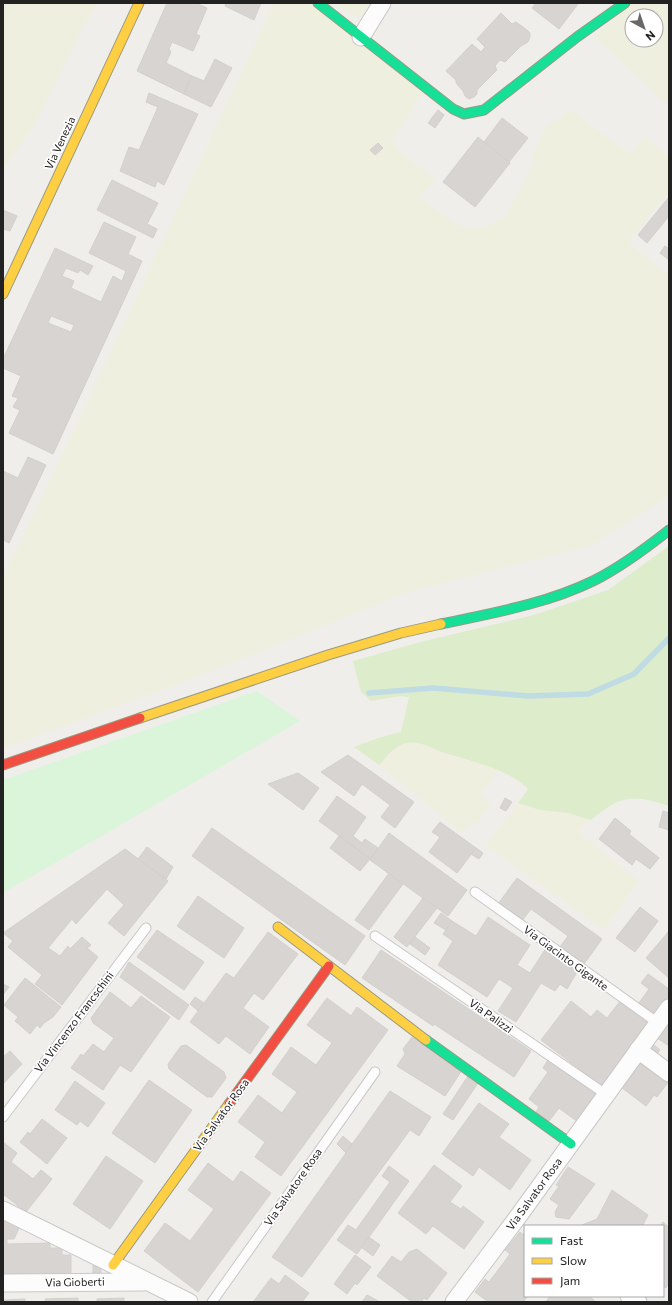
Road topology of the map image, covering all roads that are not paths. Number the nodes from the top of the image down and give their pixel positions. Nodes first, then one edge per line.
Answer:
1 (139, 3) edge
2 (318, 3) edge
3 (382, 3) edge
4 (625, 3) edge
5 (361, 37) junction
6 (3, 294) edge
7 (669, 530) edge
8 (3, 765) edge
9 (474, 892) dead end
10 (278, 927) dead end
11 (146, 928) dead end
12 (375, 936) dead end
13 (329, 966) junction
14 (669, 1008) edge
15 (658, 1023) junction
16 (638, 1050) junction
17 (375, 1072) dead end
18 (669, 1073) edge
19 (607, 1095) junction
20 (3, 1117) edge
21 (571, 1144) junction
22 (3, 1210) edge
23 (523, 1222) edge
24 (113, 1264) junction
25 (148, 1282) junction
26 (3, 1283) edge
27 (189, 1302) edge
28 (212, 1302) edge
29 (454, 1302) edge

1 - 6 street, Via Venezia
2 - 5 street
3 - 5 street
4 - 5 street
7 - 8 street
9 - 15 lane, Via Giacinto Gigante
10 - 13 street
11 - 20 lane, Via Vincenzo Francschini
12 - 19 lane, Via Palizzi
13 - 21 street
13 - 24 street, Via Salvator Rosa
14 - 15 street, Via Salvator Rosa
15 - 16 street, Via Salvator Rosa
16 - 18 street
16 - 19 street, Via Salvator Rosa
17 - 28 lane, Via Salvatore Rosa
19 - 21 street, Via Salvator Rosa
21 - 23 street, Via Salvator Rosa
22 - 24 street
23 - 29 street, Via Salvator Rosa
24 - 25 street
25 - 26 street, Via Gioberti
25 - 27 street

